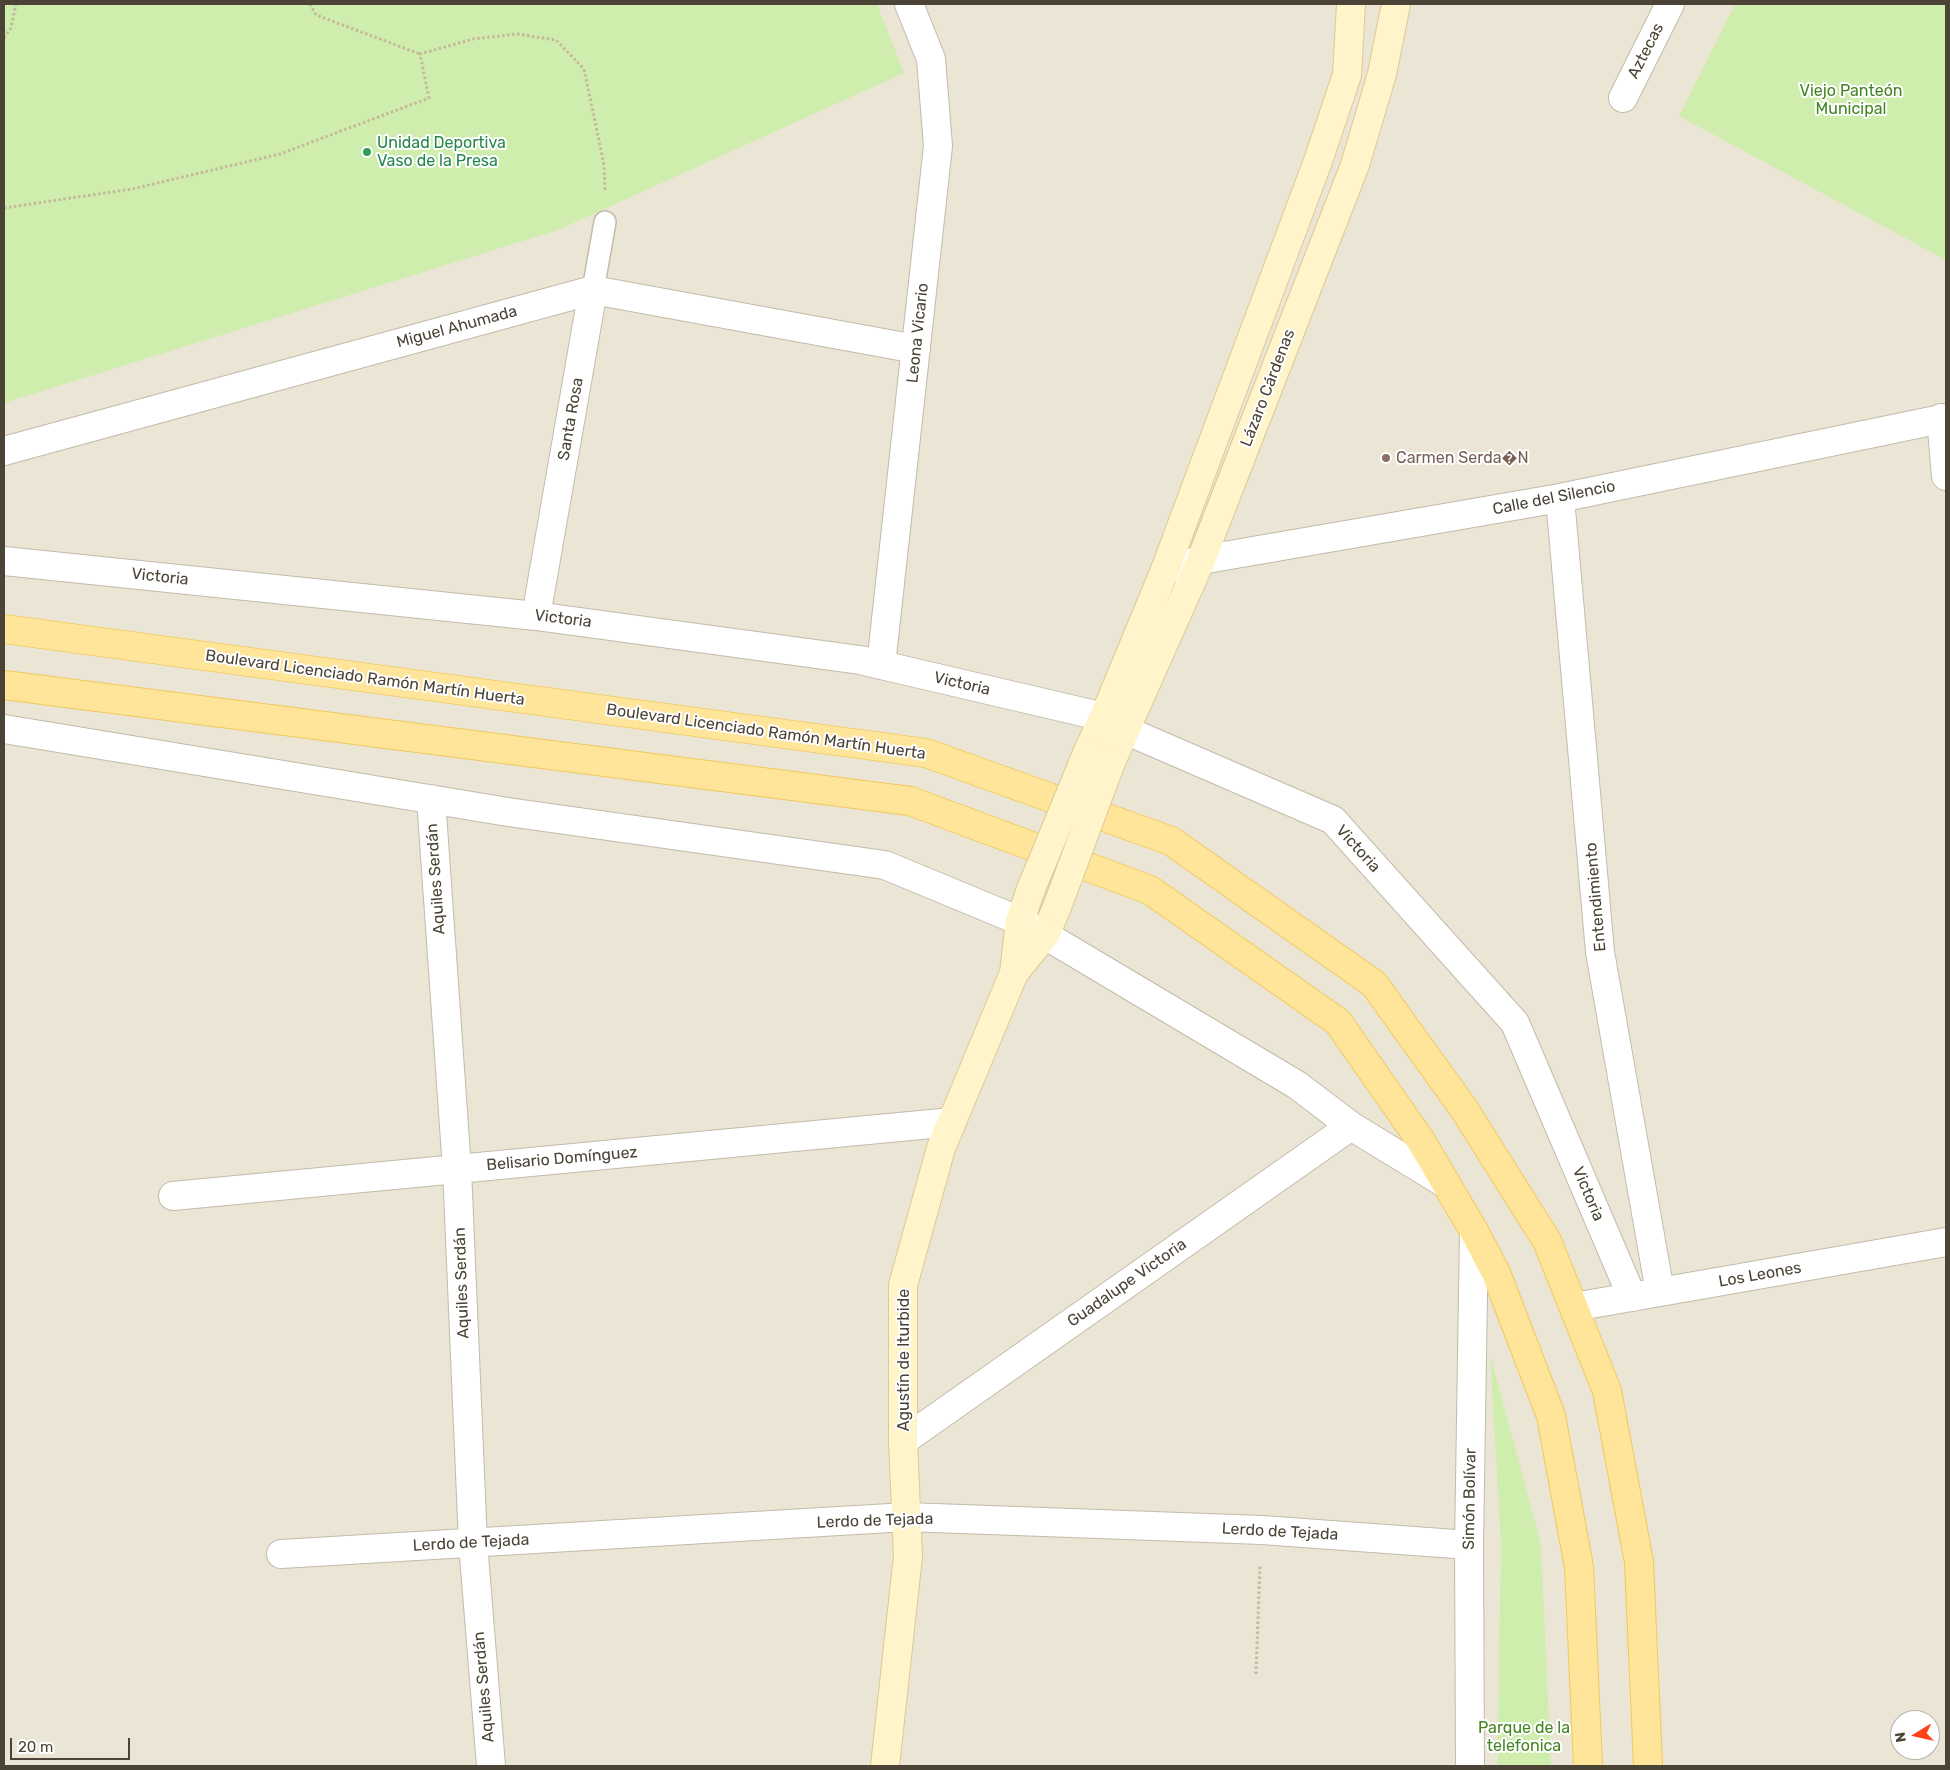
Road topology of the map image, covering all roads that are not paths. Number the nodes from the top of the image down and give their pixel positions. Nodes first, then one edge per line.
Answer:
1 (908, 4) edge
2 (1351, 4) edge
3 (1396, 4) edge
4 (1670, 4) edge
5 (1622, 98) dead end
6 (605, 222) road end
7 (593, 290) junction
8 (916, 349) junction
9 (1944, 418) edge
10 (4, 451) edge
11 (1946, 476) edge
12 (1560, 498) junction
13 (1201, 560) junction
14 (4, 561) edge
15 (1165, 570) junction
16 (536, 616) junction
17 (4, 629) edge
18 (881, 665) junction
19 (4, 685) edge
20 (1115, 724) junction
21 (4, 729) edge
22 (1100, 757) junction
23 (431, 799) junction
24 (1020, 921) junction
25 (1045, 935) junction
26 (1014, 973) junction
27 (952, 1122) junction
28 (1351, 1126) junction
29 (457, 1169) junction
30 (1446, 1184) junction
31 (173, 1196) dead end
32 (1474, 1232) junction
33 (1946, 1242) edge
34 (1660, 1292) junction
35 (1632, 1297) junction
36 (1574, 1307) junction
37 (903, 1440) junction
38 (907, 1518) junction
39 (473, 1543) junction
40 (1470, 1544) junction
41 (281, 1554) dead end
42 (491, 1766) edge
43 (885, 1766) edge
44 (1470, 1766) edge
45 (1588, 1766) edge
46 (1648, 1766) edge

1 - 8 street, Leona Vicario
2 - 15 street, Lázaro Cárdenas
3 - 13 street, Lázaro Cárdenas
4 - 5 street, Aztecas
6 - 7 lane, Santa Rosa
7 - 8 street, Miguel Ahumada
7 - 10 street, Miguel Ahumada
7 - 16 street, Santa Rosa
8 - 18 street, Leona Vicario
9 - 11 street
9 - 12 street, Calle del Silencio
12 - 13 street, Calle del Silencio
12 - 34 street, Entendimiento
13 - 15 street, Calle del Silencio
13 - 20 street, Lázaro Cárdenas
14 - 16 street, Victoria
15 - 20 street, Lázaro Cárdenas
16 - 18 street, Victoria
17 - 36 main road, Boulevard Licenciado Ramón Martín Huerta
18 - 20 street, Victoria
19 - 30 main road
20 - 22 street, Lázaro Cárdenas
20 - 35 street, Victoria
21 - 23 street
22 - 24 street, Agustín de Iturbide, bridge
22 - 25 street, Agustín de Iturbide, bridge
23 - 24 street
23 - 29 street, Aquiles Serdán
24 - 25 street
24 - 26 street, Agustín de Iturbide
25 - 26 street, Agustín de Iturbide
25 - 28 street
26 - 27 street, Agustín de Iturbide
27 - 29 street, Belisario Domínguez
27 - 37 street, Agustín de Iturbide
28 - 30 street
28 - 37 street, Guadalupe Victoria
29 - 31 street, Belisario Domínguez
29 - 39 street, Aquiles Serdán
30 - 32 main road
32 - 40 street, Simón Bolívar
32 - 45 main road
33 - 34 street, Los Leones
34 - 35 street, Los Leones
35 - 36 street, Los Leones
36 - 46 main road, Boulevard Licenciado Ramón Martín Huerta
37 - 38 street, Agustín de Iturbide
38 - 39 street, Lerdo de Tejada
38 - 40 street, Lerdo de Tejada
38 - 43 street, Agustín de Iturbide
39 - 41 street, Lerdo de Tejada
39 - 42 street, Aquiles Serdán
40 - 44 street, Simón Bolívar

